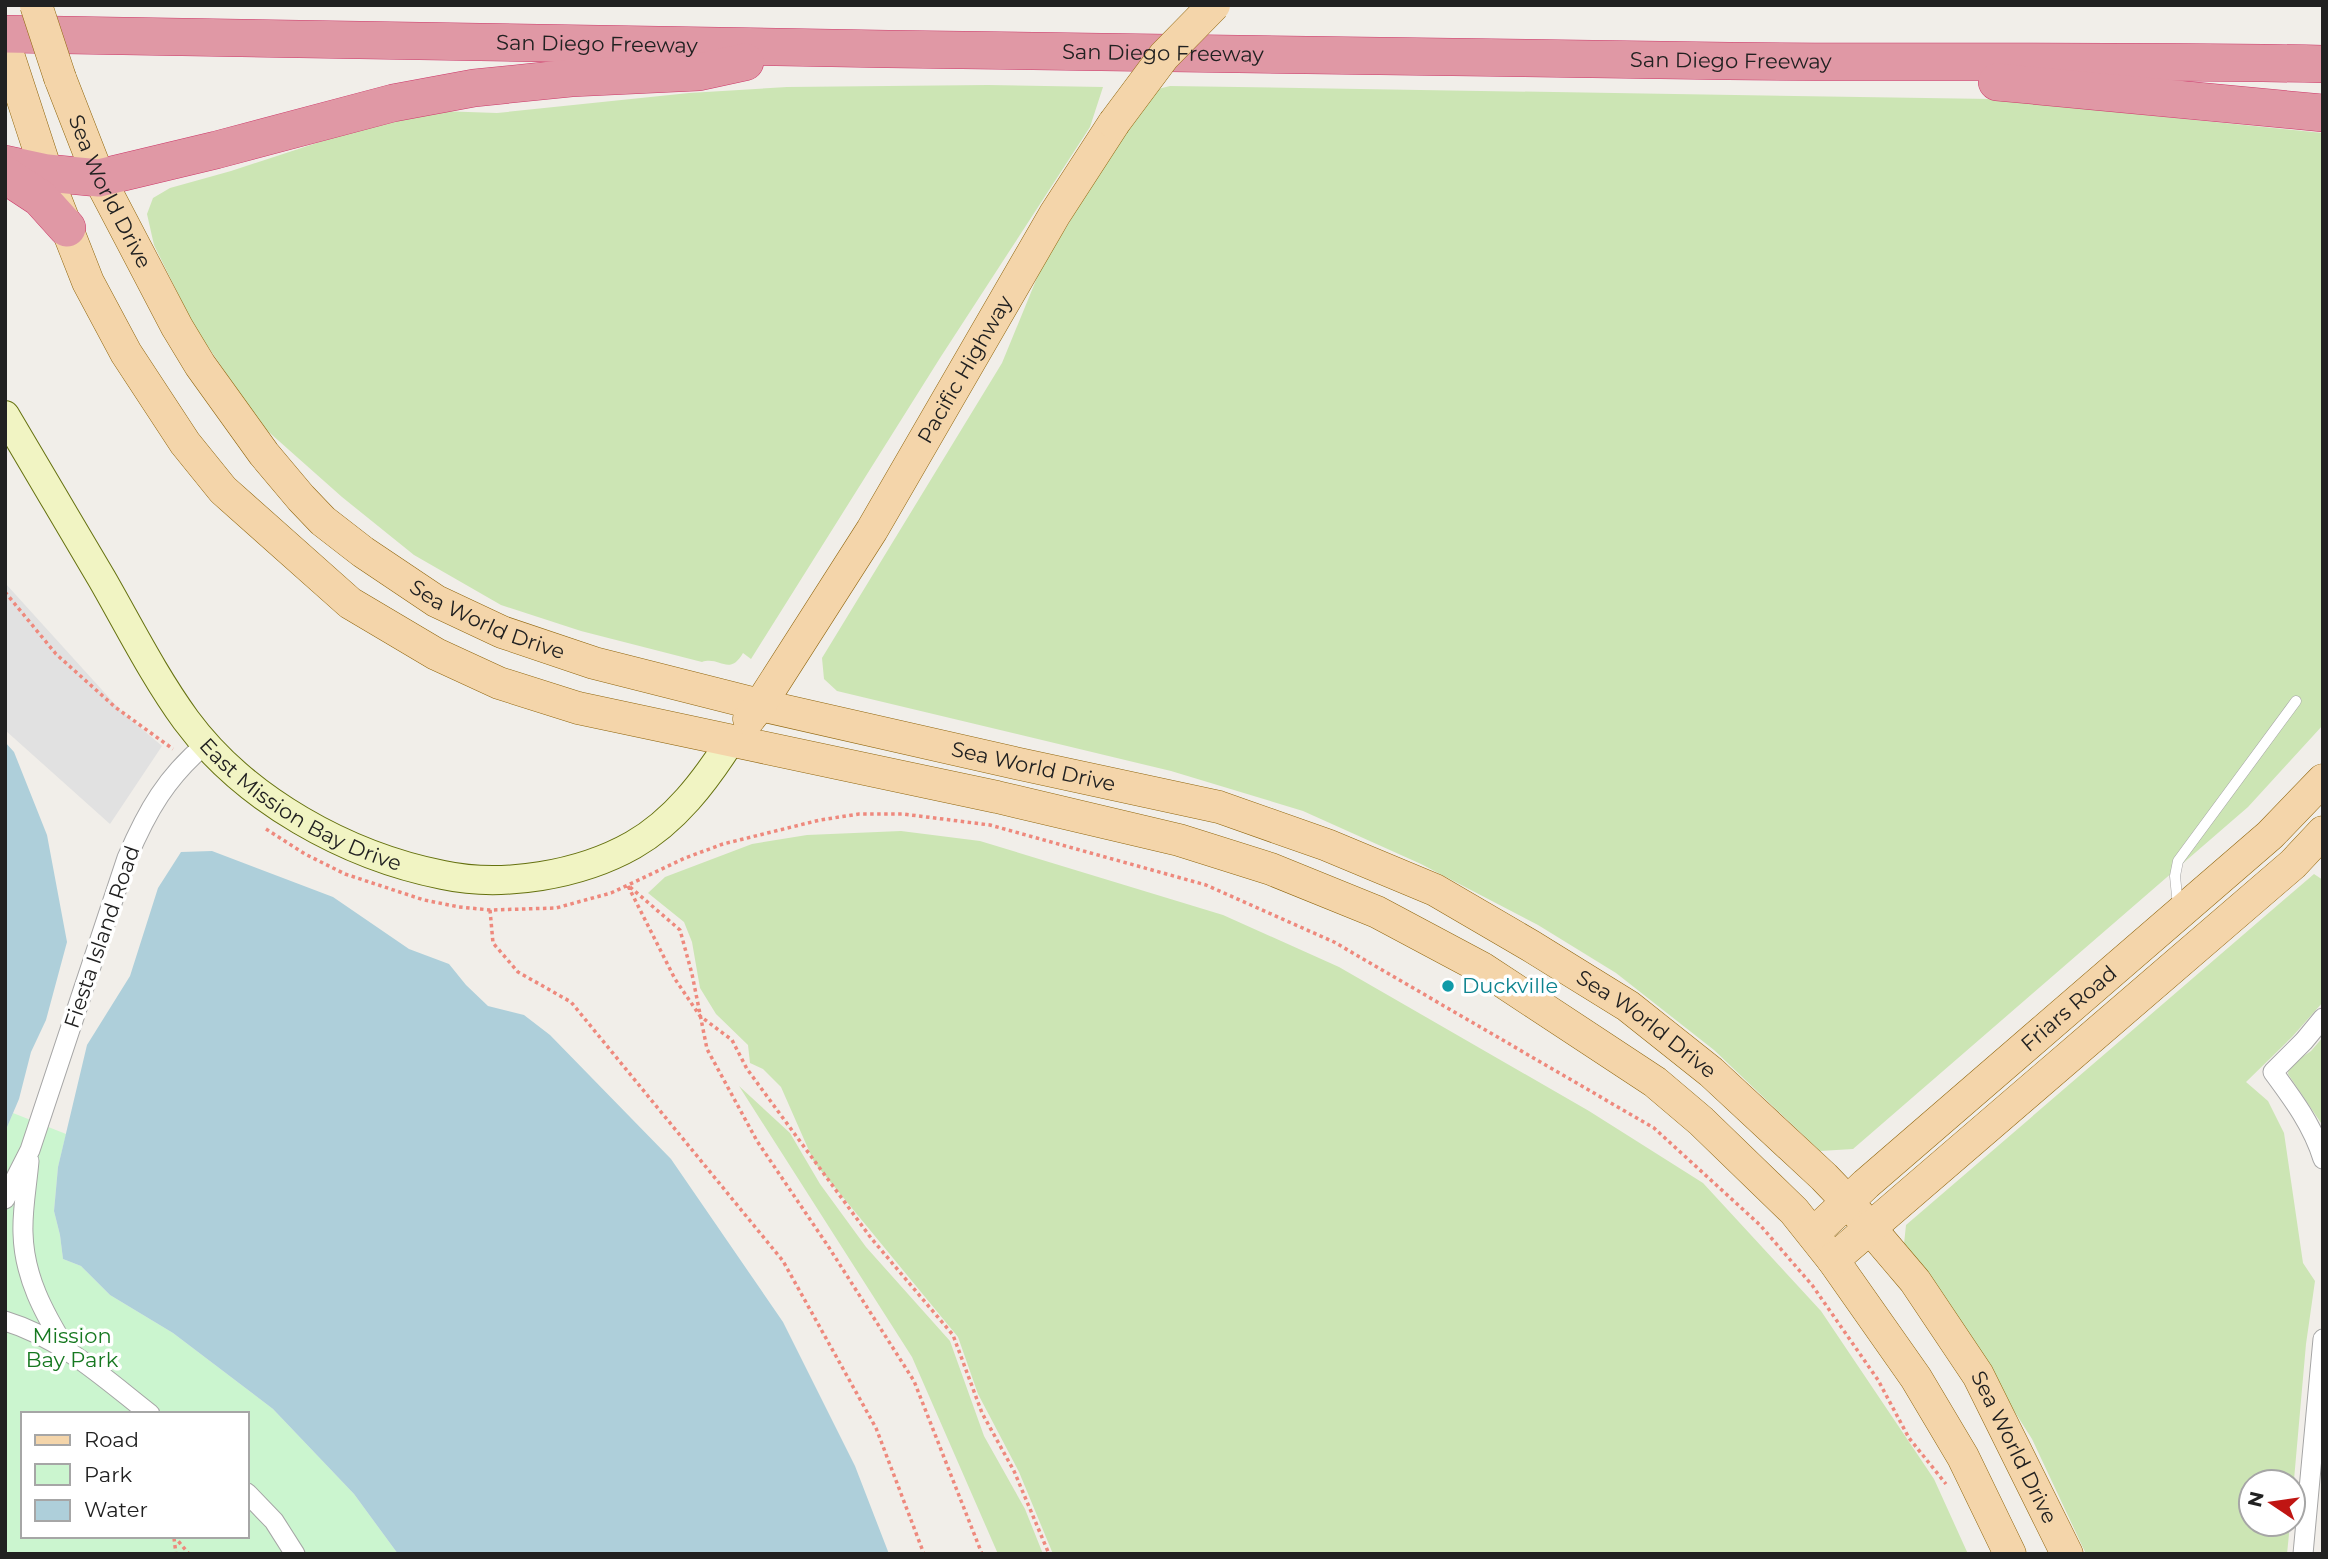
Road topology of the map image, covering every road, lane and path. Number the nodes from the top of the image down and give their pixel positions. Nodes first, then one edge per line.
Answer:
1 (36, 5) edge
2 (1213, 5) edge
3 (5, 34) edge
4 (5, 45) edge
5 (804, 48) junction
6 (1738, 61) junction
7 (2323, 64) edge
8 (2323, 113) edge
9 (5, 164) edge
10 (47, 173) junction
11 (5, 175) edge
12 (99, 178) junction
13 (67, 228) junction
14 (5, 415) edge
15 (5, 592) edge
16 (2296, 701) dead end
17 (760, 705) junction
18 (730, 742) junction
19 (207, 743) junction
20 (176, 751) dead end
21 (2323, 780) edge
22 (1018, 832) dead end
23 (2323, 832) edge
24 (490, 910) dead end
25 (2179, 913) junction
26 (700, 1016) junction
27 (2323, 1018) edge
28 (30, 1150) junction
29 (2323, 1159) edge
30 (5, 1199) edge
31 (1847, 1201) junction
32 (1870, 1229) junction
33 (1813, 1234) junction
34 (1833, 1260) junction
35 (5, 1321) edge
36 (2323, 1339) edge
37 (66, 1349) junction
38 (147, 1412) edge
39 (1948, 1487) dead end
40 (248, 1494) edge
41 (176, 1538) edge
42 (189, 1554) edge
43 (295, 1554) edge
44 (924, 1554) edge
45 (982, 1554) edge
46 (1049, 1554) edge
47 (2010, 1554) edge
48 (2067, 1554) edge
49 (2303, 1554) edge

1 - 12 main road, Sea World Drive, bridge
2 - 17 main road, Pacific Highway, bridge
3 - 5 highway, San Diego Freeway
4 - 10 main road, Sea World Drive
5 - 6 highway, San Diego Freeway
5 - 12 highway
6 - 7 highway, San Diego Freeway
6 - 8 highway
9 - 10 highway
10 - 12 highway
10 - 13 main road, Sea World Drive
11 - 13 highway
12 - 17 main road, Sea World Drive
13 - 18 main road, Sea World Drive
14 - 19 main road, East Mission Bay Drive
15 - 20 path
16 - 25 lane
17 - 18 main road, Pacific Highway
17 - 31 main road, Sea World Drive
18 - 19 main road, East Mission Bay Drive
18 - 33 main road, Sea World Drive
19 - 28 street, Fiesta Island Road
21 - 25 main road, Friars Road
22 - 39 path
23 - 32 main road, Friars Road
24 - 44 path
25 - 31 main road, Friars Road
26 - 26 path
26 - 45 path
26 - 46 path
27 - 29 street
28 - 30 street, Fiesta Island Road
28 - 37 street, Fiesta Island Road
31 - 32 main road, Sea World Drive
31 - 33 main road, Friars Road
32 - 34 main road, Friars Road
32 - 48 main road, Sea World Drive
33 - 34 main road, Sea World Drive
34 - 47 main road, Sea World Drive
35 - 37 street, Fiesta Island Road
36 - 49 street
37 - 38 street, Fiesta Island Road
40 - 43 street
41 - 42 path

